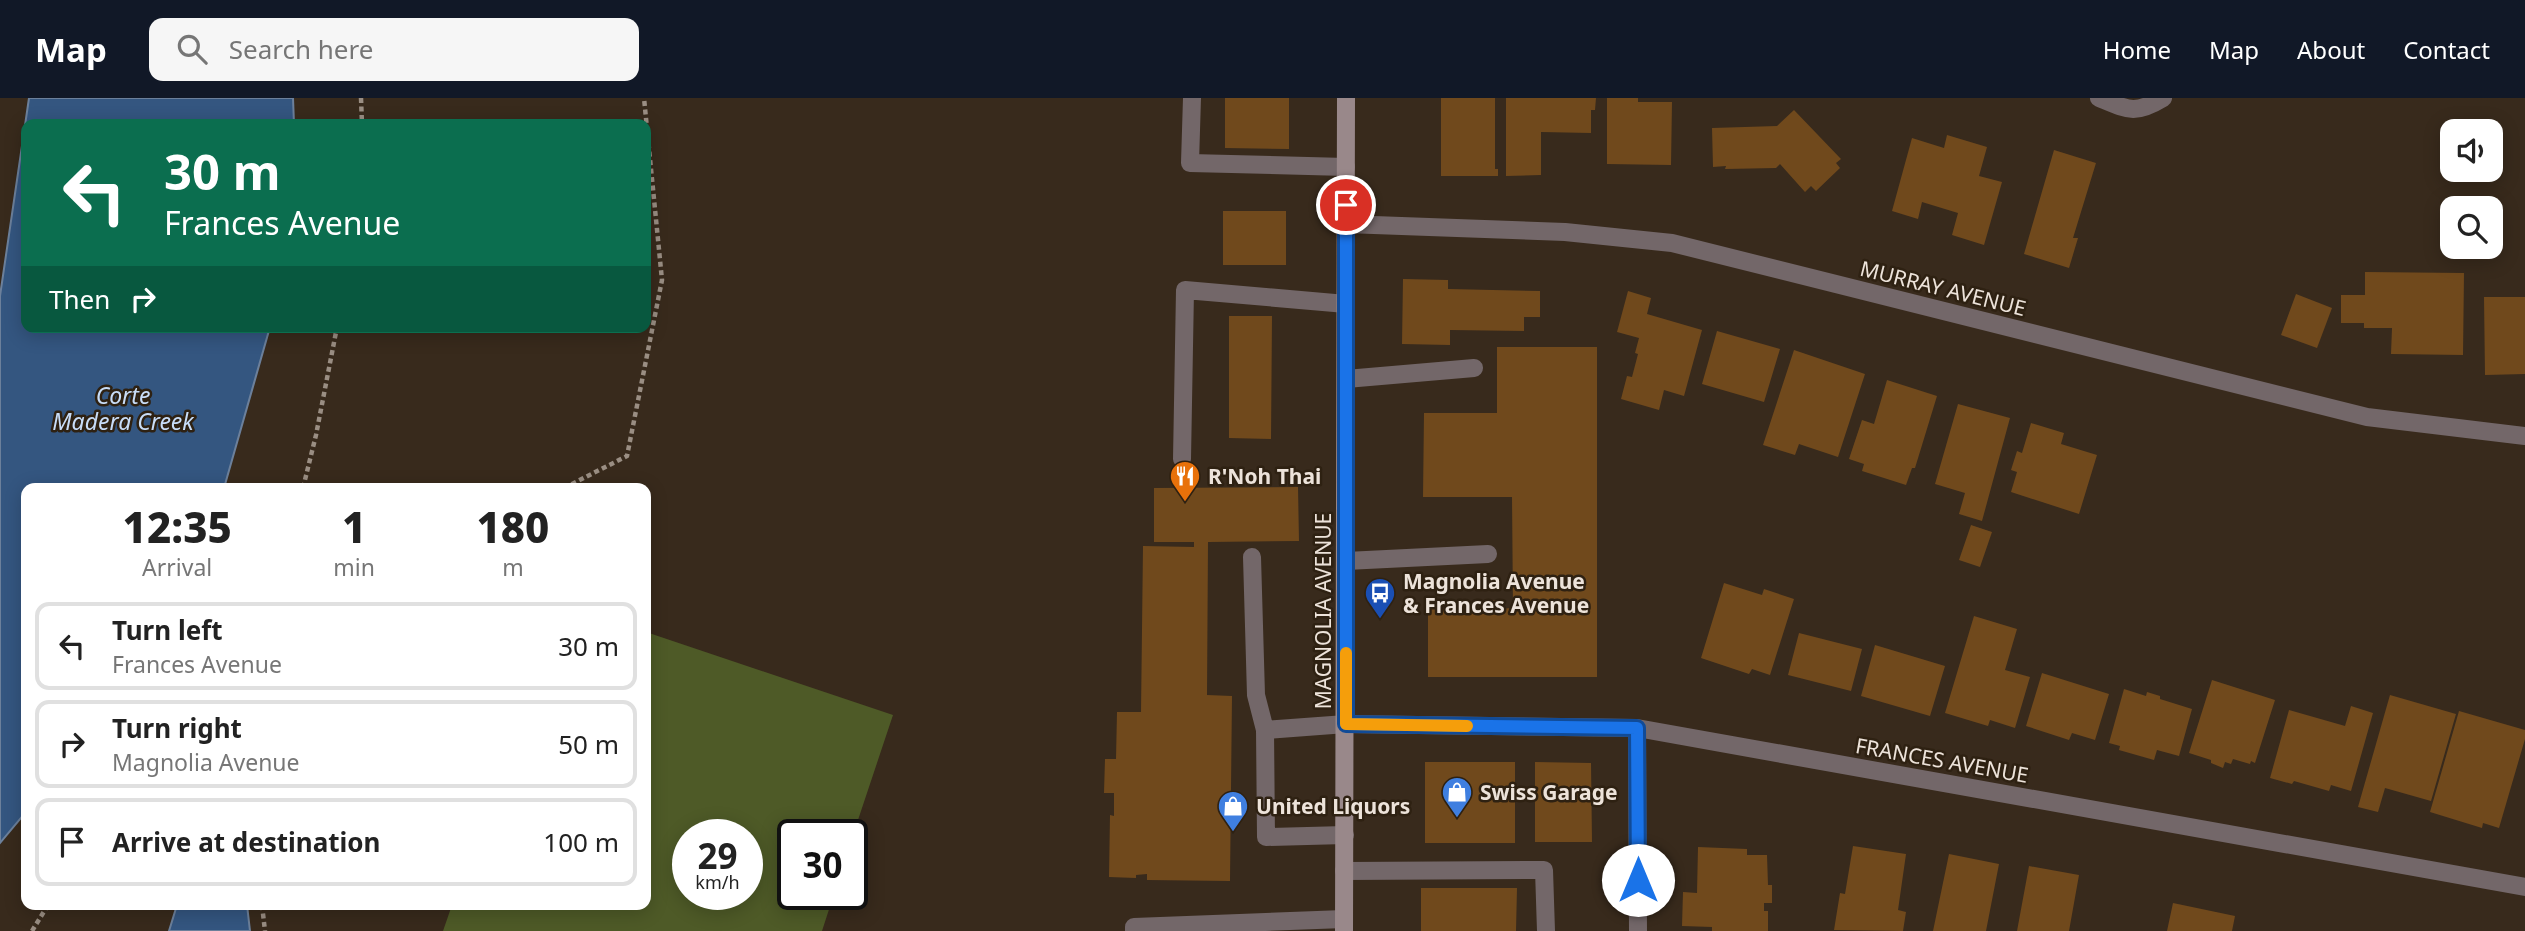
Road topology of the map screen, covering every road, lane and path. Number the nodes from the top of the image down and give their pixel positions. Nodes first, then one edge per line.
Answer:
1 (361, 98) edge
2 (644, 98) edge
3 (1192, 98) edge
4 (1346, 98) edge
5 (2099, 98) edge
6 (2163, 98) edge
7 (362, 119) edge
8 (646, 119) edge
9 (1346, 167) junction
10 (651, 168) edge
11 (1346, 224) junction
12 (1346, 304) junction
13 (336, 333) edge
14 (1474, 368) dead end
15 (1346, 379) junction
16 (2525, 436) edge
17 (1182, 459) dead end
18 (304, 483) edge
19 (574, 483) edge
20 (1488, 554) dead end
21 (1252, 557) dead end
22 (1346, 561) junction
23 (1346, 724) junction
24 (1637, 728) junction
25 (1265, 730) junction
26 (1345, 835) junction
27 (1344, 871) junction
28 (2525, 887) edge
29 (45, 910) edge
30 (263, 910) edge
31 (1344, 925) edge
32 (32, 931) edge
33 (265, 931) edge
34 (1134, 931) edge
35 (1546, 931) edge
36 (1638, 931) edge

1 - 7 path
2 - 8 path
3 - 9 street
4 - 9 main road, MAGNOLIA AVENUE
5 - 6 street
9 - 11 main road, MAGNOLIA AVENUE
10 - 19 path
11 - 12 main road, MAGNOLIA AVENUE
11 - 16 street, MURRAY AVENUE
12 - 15 main road, MAGNOLIA AVENUE
12 - 17 street
13 - 18 path
14 - 15 street
15 - 22 main road, MAGNOLIA AVENUE
20 - 22 street
21 - 25 street
22 - 23 main road, MAGNOLIA AVENUE
23 - 24 street, FRANCES AVENUE
23 - 25 street, FRANCES AVENUE
23 - 26 main road, MAGNOLIA AVENUE
24 - 28 street, FRANCES AVENUE
24 - 36 street
25 - 26 street
26 - 27 main road, MAGNOLIA AVENUE
27 - 31 main road, MAGNOLIA AVENUE
27 - 35 street
29 - 32 path
30 - 33 path
31 - 34 street

